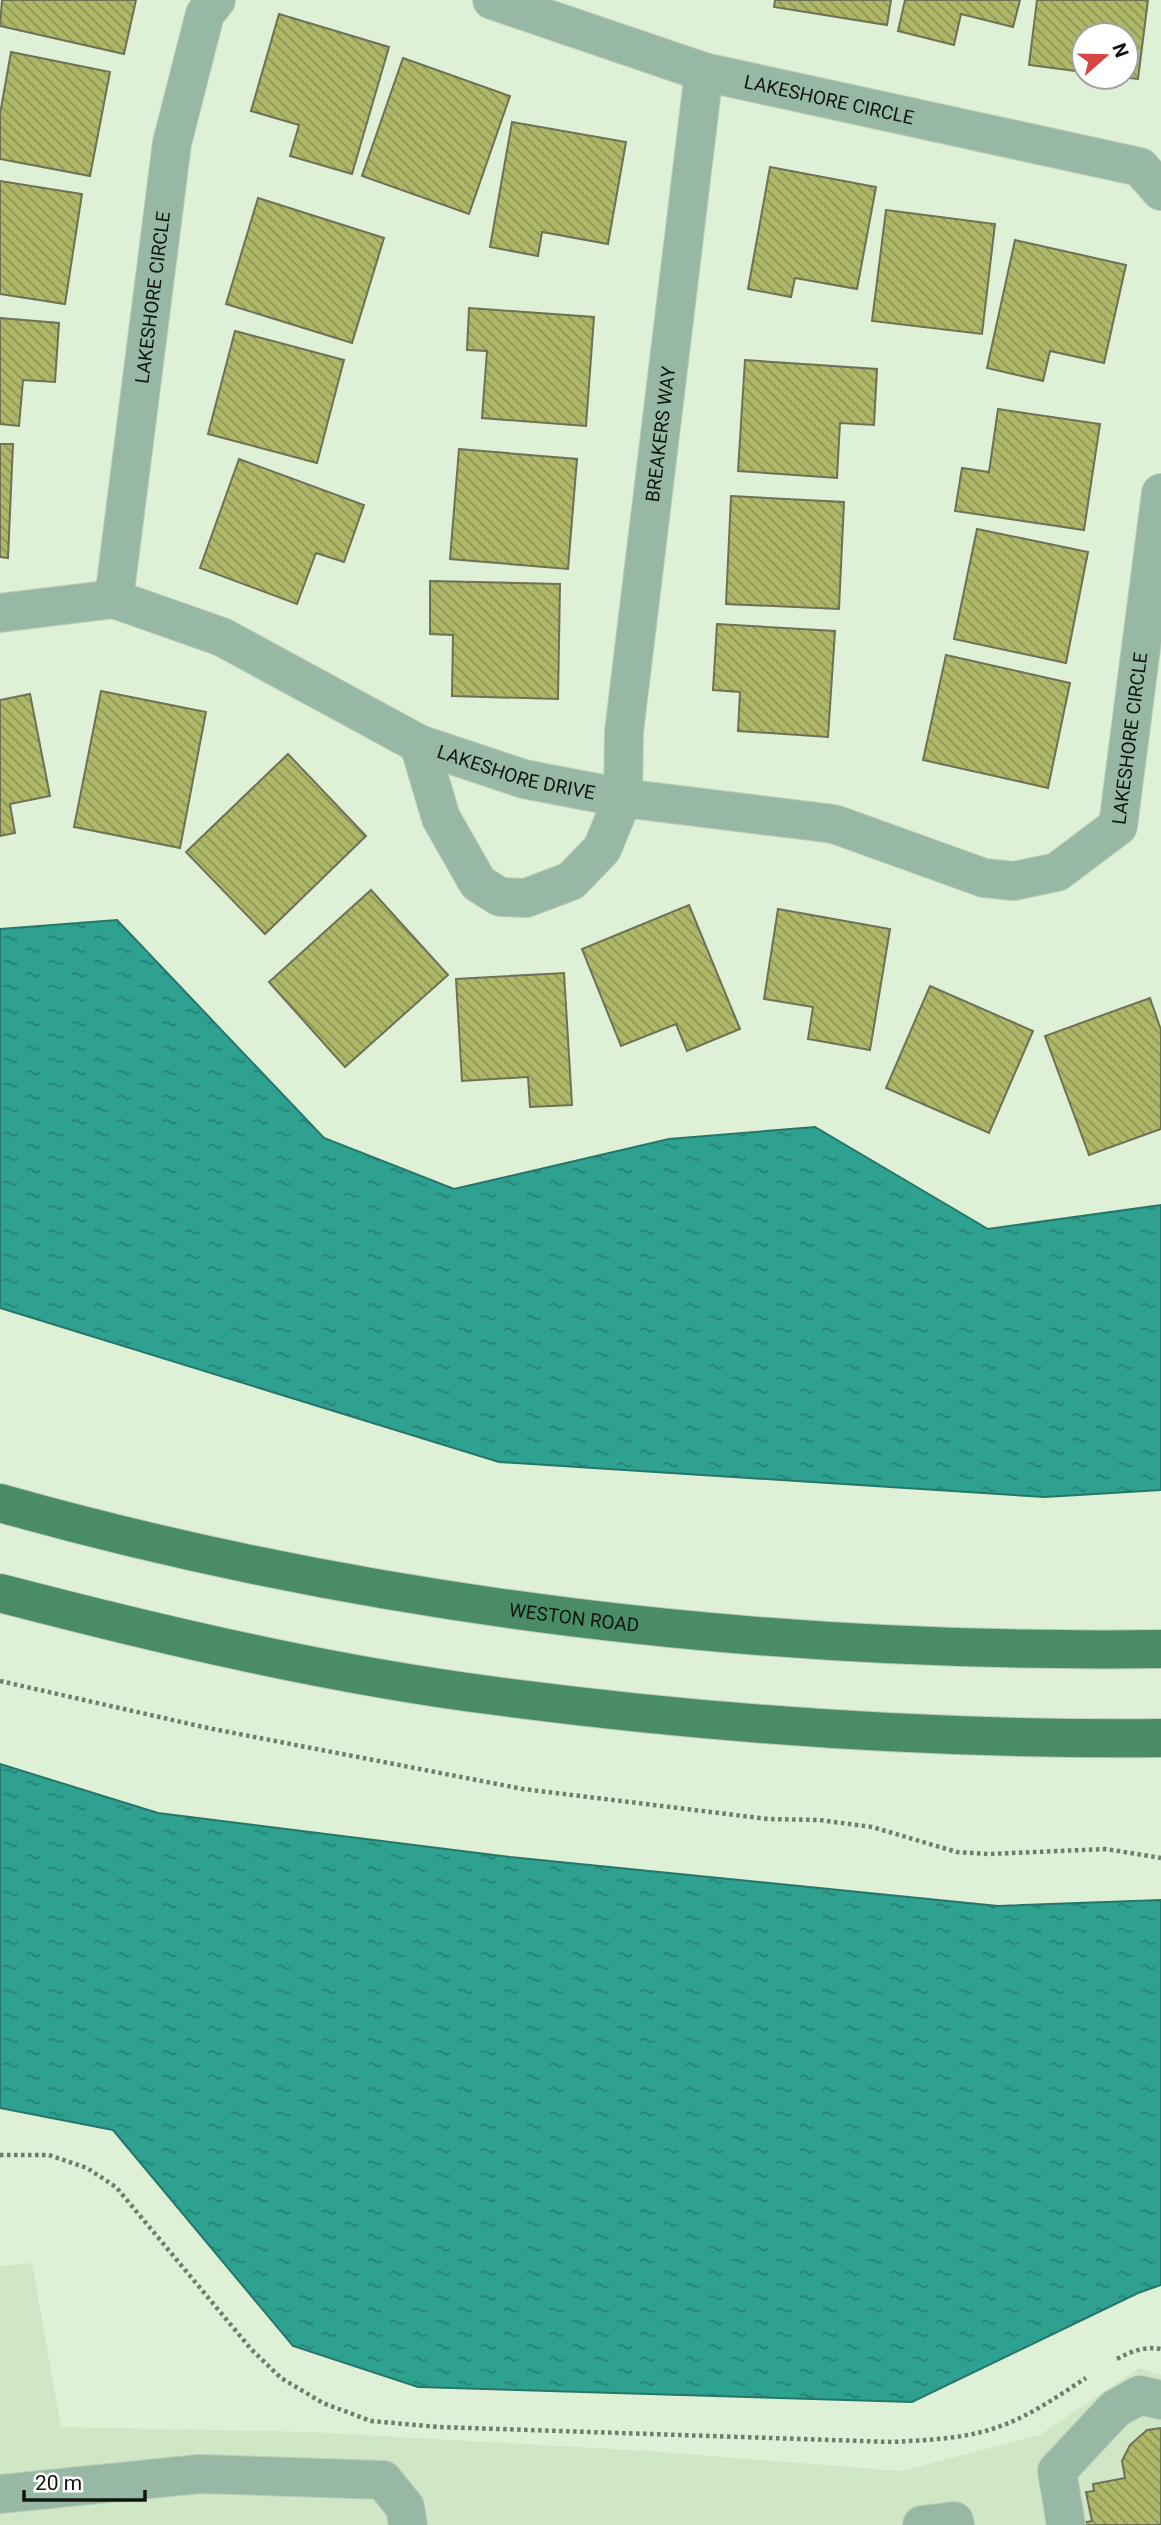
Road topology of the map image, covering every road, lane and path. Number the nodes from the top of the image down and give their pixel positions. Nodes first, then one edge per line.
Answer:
1 (216, 0) edge
2 (492, 0) edge
3 (704, 72) junction
4 (1161, 191) edge
5 (1161, 493) edge
6 (114, 599) junction
7 (0, 612) edge
8 (419, 744) junction
9 (624, 798) junction
10 (1057, 872) joint
11 (0, 1503) edge
12 (0, 1593) edge
13 (1161, 1650) edge
14 (0, 1681) edge
15 (1161, 1738) edge
16 (1161, 1858) edge
17 (0, 2155) edge
18 (1161, 2349) edge
19 (1109, 2364) dead end
20 (1087, 2378) dead end
21 (1161, 2400) edge
22 (0, 2494) edge
23 (408, 2525) edge
24 (1066, 2525) edge

1 - 6 street, LAKESHORE CIRCLE
2 - 3 street, LAKESHORE CIRCLE
3 - 4 street, LAKESHORE CIRCLE
3 - 9 street, BREAKERS WAY
5 - 10 street, LAKESHORE CIRCLE
6 - 7 street, LAKESHORE DRIVE
6 - 8 street, LAKESHORE DRIVE
8 - 9 street, LAKESHORE DRIVE
8 - 9 street
9 - 10 street, LAKESHORE DRIVE
11 - 13 main road, WESTON ROAD
12 - 15 main road
14 - 16 path
17 - 20 path
18 - 19 path
21 - 24 street
22 - 23 street

